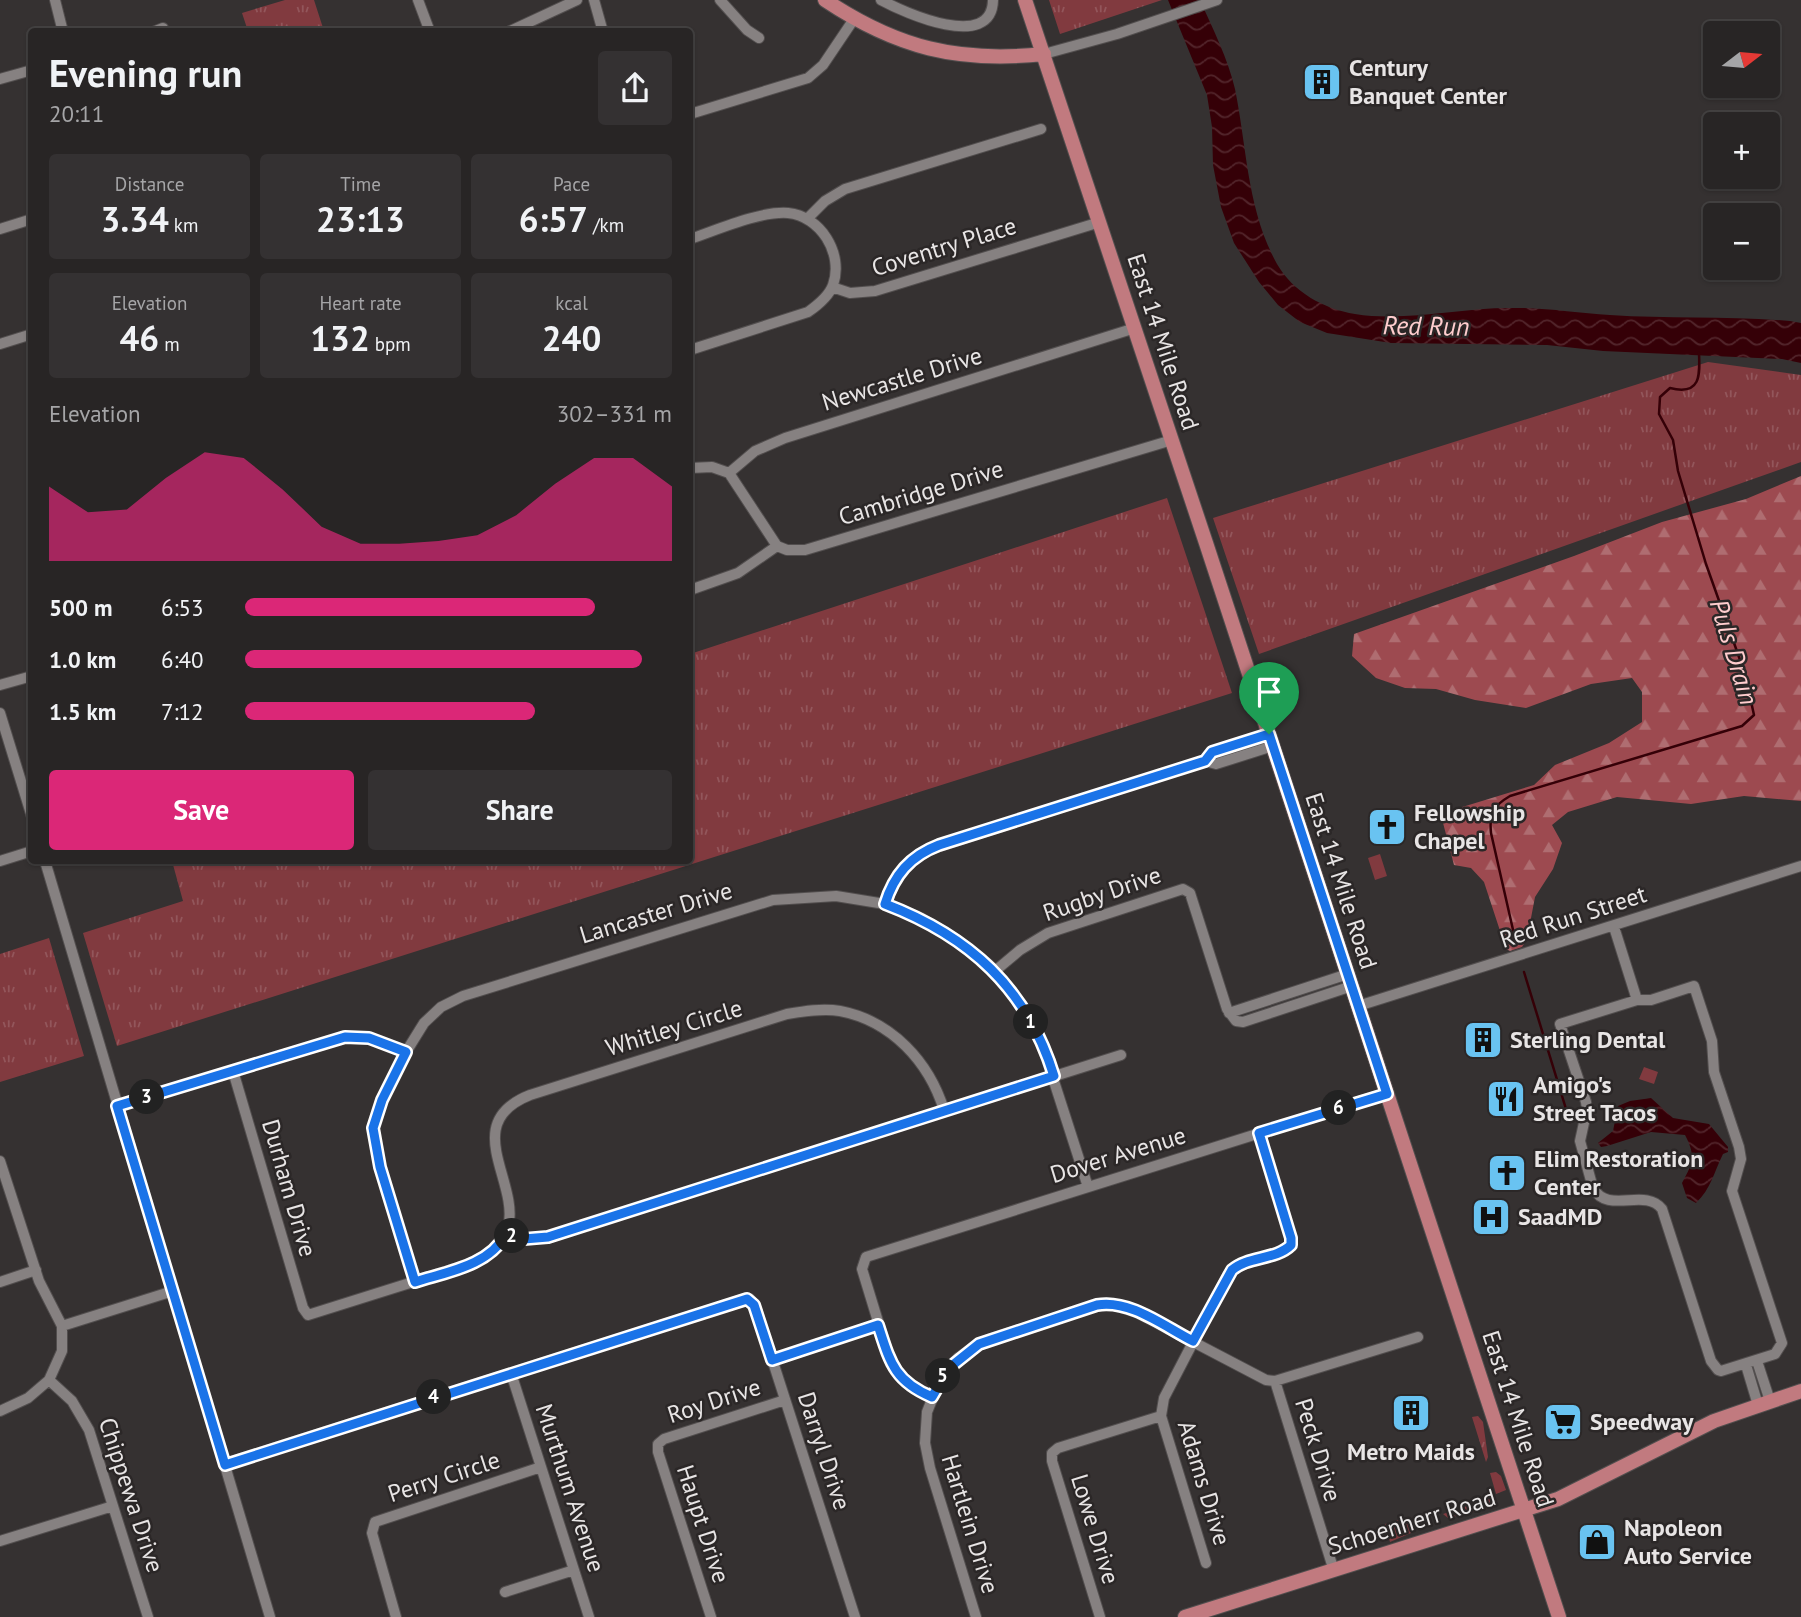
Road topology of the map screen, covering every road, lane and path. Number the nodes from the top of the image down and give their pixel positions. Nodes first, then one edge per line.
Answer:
1 (55, 0) edge
2 (418, 0) edge
3 (577, 0) edge
4 (594, 0) edge
5 (720, 0) edge
6 (825, 0) edge
7 (881, 0) edge
8 (993, 0) edge
9 (1025, 0) edge
10 (1217, 0) edge
11 (854, 19) junction
12 (62, 28) edge
13 (428, 28) edge
14 (517, 28) edge
15 (602, 28) edge
16 (759, 38) dead end
17 (1044, 54) junction
18 (28, 71) edge
19 (0, 79) edge
20 (693, 113) edge
21 (1041, 129) dead end
22 (808, 218) junction
23 (28, 220) edge
24 (1100, 222) junction
25 (0, 229) edge
26 (693, 238) edge
27 (832, 287) junction
28 (1135, 328) junction
29 (28, 335) edge
30 (0, 344) edge
31 (693, 349) edge
32 (1172, 440) junction
33 (693, 468) edge
34 (729, 473) junction
35 (777, 546) junction
36 (693, 589) edge
37 (28, 677) edge
38 (0, 685) edge
39 (0, 713) edge
40 (4, 738) edge
41 (1271, 740) junction
42 (28, 806) edge
43 (28, 852) edge
44 (0, 861) edge
45 (46, 864) edge
46 (1801, 866) edge
47 (885, 904) junction
48 (1614, 926) junction
49 (995, 971) junction
50 (1350, 980) junction
51 (1637, 1000) junction
52 (1358, 1006) junction
53 (406, 1052) junction
54 (1121, 1055) dead end
55 (233, 1071) junction
56 (1054, 1076) junction
57 (1387, 1094) junction
58 (117, 1106) junction
59 (944, 1110) junction
60 (1259, 1133) junction
61 (0, 1161) edge
62 (1088, 1187) junction
63 (506, 1234) junction
64 (36, 1270) junction
65 (0, 1282) edge
66 (415, 1282) junction
67 (173, 1291) junction
68 (878, 1325) junction
69 (62, 1326) junction
70 (1418, 1337) dead end
71 (1193, 1341) junction
72 (772, 1360) junction
73 (1752, 1363) junction
74 (510, 1373) junction
75 (49, 1380) junction
76 (1275, 1381) junction
77 (1801, 1391) edge
78 (932, 1397) junction
79 (785, 1401) junction
80 (1764, 1403) junction
81 (0, 1410) edge
82 (1161, 1416) junction
83 (658, 1444) joint
84 (225, 1465) junction
85 (541, 1468) junction
86 (113, 1506) junction
87 (1524, 1511) junction
88 (0, 1541) edge
89 (1206, 1563) dead end
90 (574, 1570) junction
91 (1334, 1571) junction
92 (505, 1592) dead end
93 (1217, 1612) edge
94 (148, 1617) edge
95 (270, 1617) edge
96 (396, 1617) edge
97 (589, 1617) edge
98 (711, 1617) edge
99 (855, 1617) edge
100 (976, 1617) edge
101 (1100, 1617) edge
102 (1185, 1617) edge
103 (1559, 1617) edge

1 - 12 street
2 - 13 street
3 - 14 street
4 - 15 street
5 - 16 street
6 - 11 main road
7 - 8 street
9 - 17 main road, East 14 Mile Road
10 - 17 street
11 - 17 main road
11 - 20 street
17 - 24 main road, East 14 Mile Road
18 - 19 street
21 - 22 street
22 - 26 street
22 - 27 street
23 - 25 street
24 - 27 street, Coventry Place
24 - 28 main road, East 14 Mile Road
27 - 31 street
28 - 32 main road, East 14 Mile Road
28 - 34 street, Newcastle Drive
29 - 30 street
32 - 35 street, Cambridge Drive
32 - 41 main road, East 14 Mile Road
33 - 34 street
34 - 35 street
35 - 36 street
37 - 38 street
39 - 40 street
40 - 42 street
41 - 47 street
41 - 50 main road, East 14 Mile Road
43 - 44 street
45 - 58 street
46 - 48 street, Red Run Street
47 - 49 street
47 - 53 street, Lancaster Drive
48 - 51 street
48 - 52 street, Red Run Street
49 - 50 street, Rugby Drive
49 - 56 street
50 - 52 main road, East 14 Mile Road
51 - 73 street
51 - 73 street
52 - 57 main road, East 14 Mile Road
53 - 55 street
53 - 66 street, Lancaster Drive
54 - 56 street
55 - 58 street
55 - 66 street, Durham Drive
56 - 59 street
56 - 62 street
57 - 60 street, Dover Avenue
57 - 87 main road, East 14 Mile Road
58 - 67 street
59 - 63 street
59 - 63 street, Whitley Circle
60 - 62 street, Dover Avenue
60 - 71 street
61 - 64 street
62 - 68 street, Dover Avenue
63 - 66 street
64 - 65 street
64 - 69 street
67 - 69 street
67 - 84 street
68 - 72 street
68 - 78 street
69 - 75 street
70 - 76 street
71 - 76 street
71 - 78 street
71 - 82 street
72 - 74 street, Darryl Drive
72 - 79 street, Darryl Drive
73 - 80 street
74 - 84 street
74 - 85 street, Murthum Avenue
75 - 81 street
75 - 86 street, Chippewa Drive
76 - 91 street, Peck Drive
77 - 80 main road, Schoenherr Road
78 - 100 street, Hartlein Drive
79 - 83 street, Roy Drive
79 - 99 street, Darryl Drive
80 - 87 main road, Schoenherr Road
82 - 89 street, Adams Drive
82 - 101 street, Lowe Drive
83 - 98 street, Haupt Drive
84 - 95 street
85 - 90 street, Murthum Avenue
85 - 96 street, Perry Circle
86 - 88 street
86 - 94 street, Chippewa Drive
87 - 91 main road, Schoenherr Road
87 - 103 main road, East 14 Mile Road
90 - 92 street
90 - 97 street, Murthum Avenue
91 - 93 main road, Schoenherr Road
93 - 102 main road, Schoenherr Road

